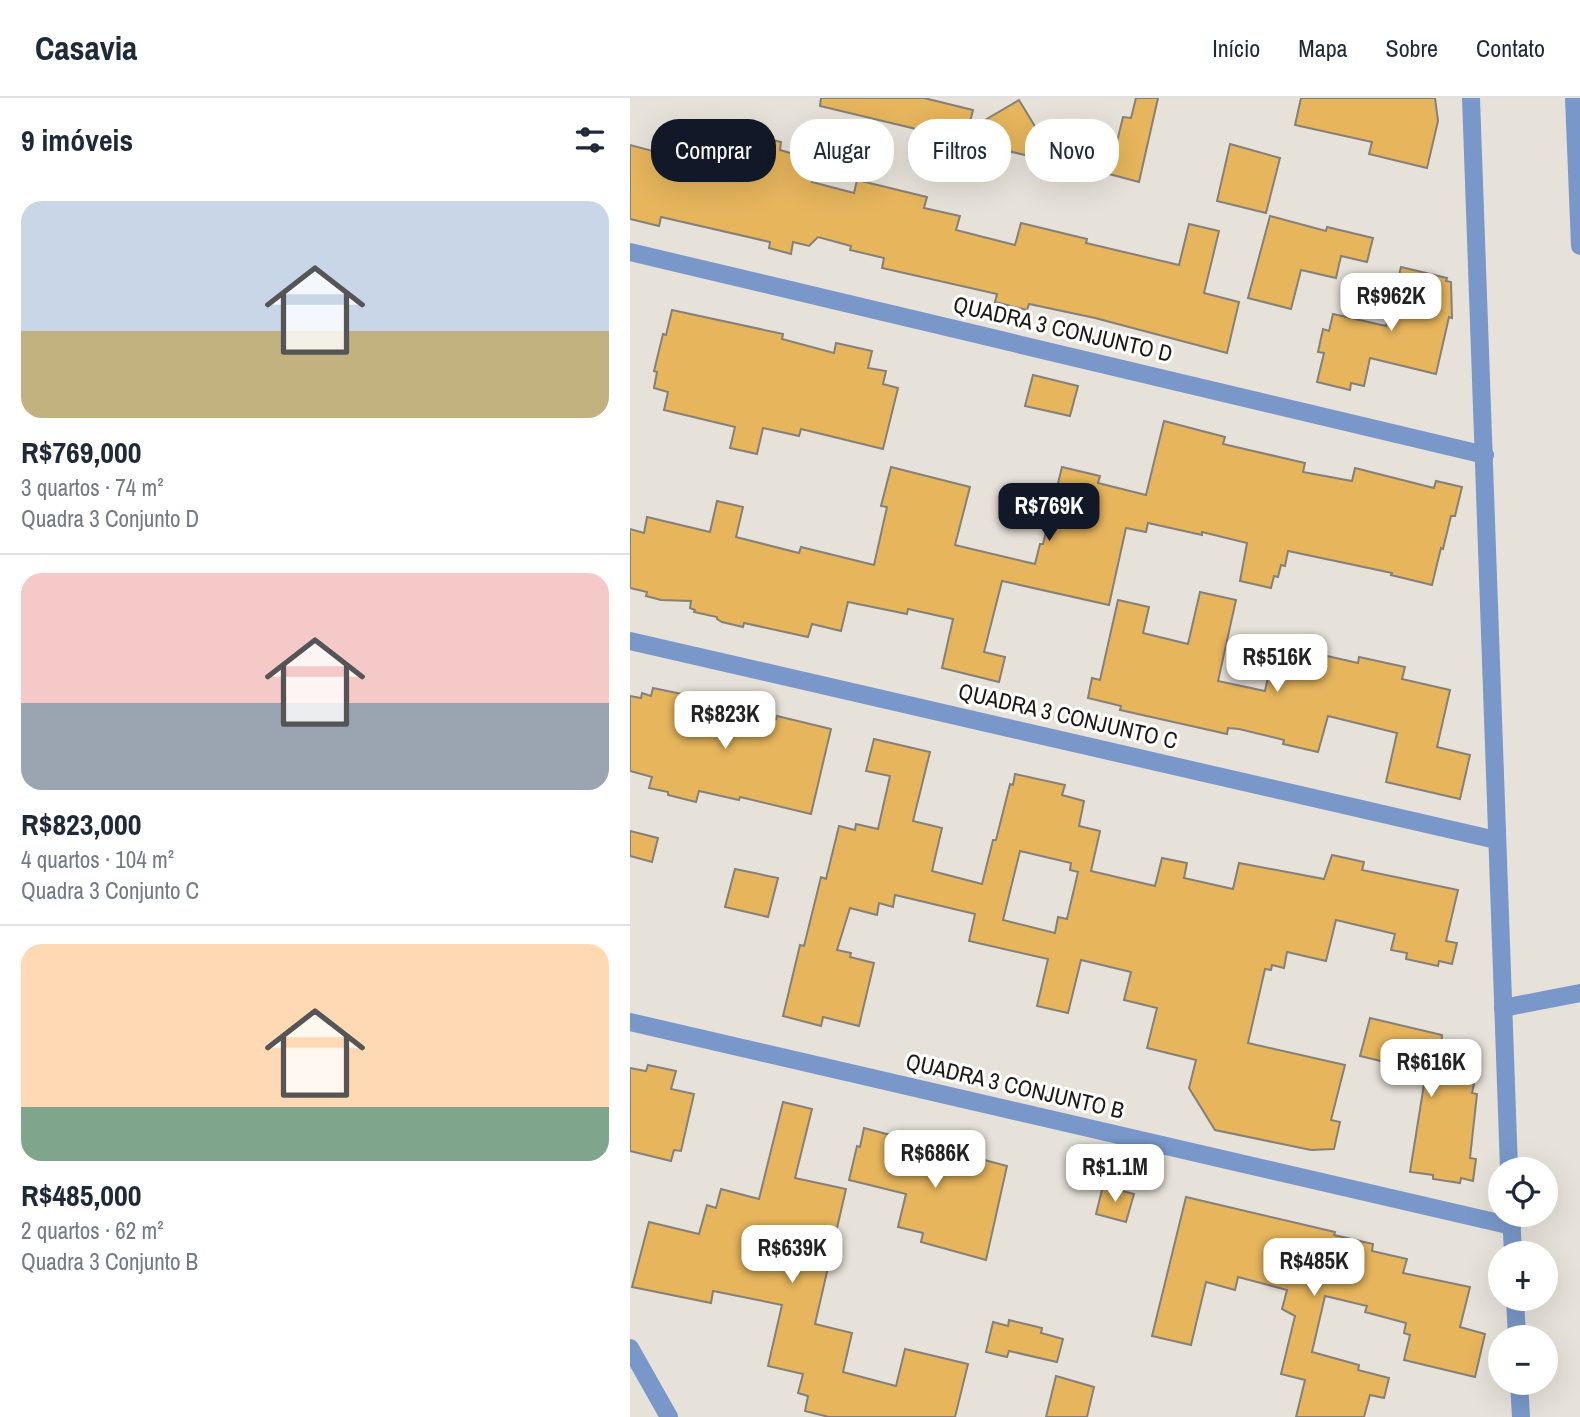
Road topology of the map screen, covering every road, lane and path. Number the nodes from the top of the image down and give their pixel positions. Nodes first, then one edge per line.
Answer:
1 (1471, 98) edge
2 (1574, 98) edge
3 (1580, 246) edge
4 (630, 252) edge
5 (1485, 455) junction
6 (630, 640) edge
7 (1496, 840) junction
8 (1580, 993) edge
9 (1503, 1008) junction
10 (630, 1023) edge
11 (1509, 1157) edge
12 (1488, 1215) edge
13 (630, 1348) edge
14 (1520, 1395) edge
15 (669, 1417) edge
16 (1521, 1417) edge

1 - 5 street
2 - 3 street
4 - 5 street, QUADRA 3 CONJUNTO D
5 - 7 street
6 - 7 street, QUADRA 3 CONJUNTO C
7 - 9 street
8 - 9 street
9 - 11 street
10 - 12 street, QUADRA 3 CONJUNTO B
13 - 15 street
14 - 16 street

